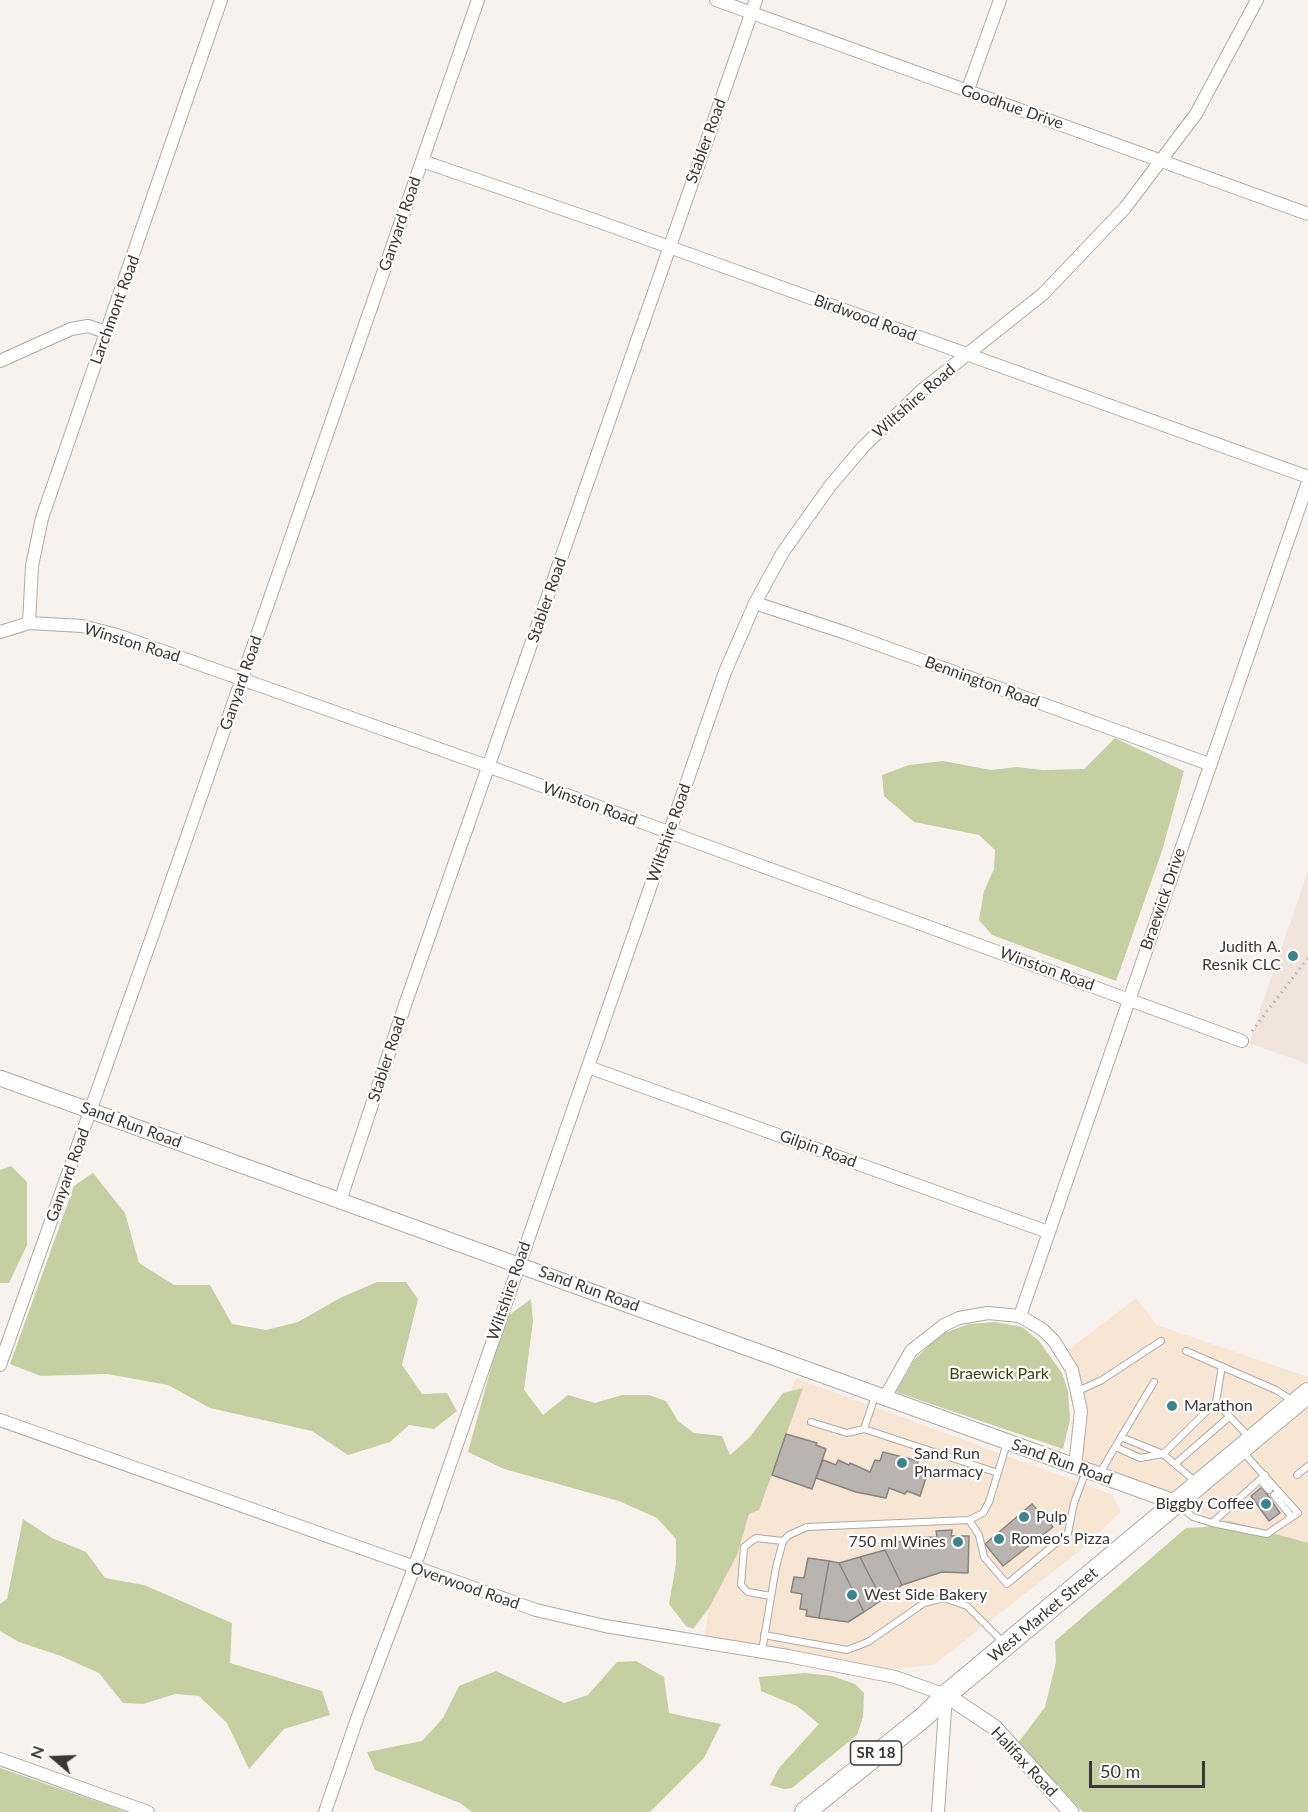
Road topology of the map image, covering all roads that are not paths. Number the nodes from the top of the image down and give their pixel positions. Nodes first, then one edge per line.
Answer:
1 (221, 0) edge
2 (478, 0) edge
3 (716, 0) edge
4 (756, 0) edge
5 (1000, 0) edge
6 (1257, 0) edge
7 (752, 13) junction
8 (967, 92) junction
9 (422, 161) junction
10 (1162, 162) junction
11 (1308, 214) edge
12 (669, 247) junction
13 (106, 332) junction
14 (968, 356) junction
15 (0, 360) edge
16 (1308, 477) edge
17 (1308, 482) edge
18 (755, 603) junction
19 (29, 623) junction
20 (0, 632) edge
21 (241, 679) junction
22 (1209, 764) junction
23 (490, 766) junction
24 (669, 833) junction
25 (1129, 999) junction
26 (1242, 1041) road end
27 (588, 1067) junction
28 (0, 1078) edge
29 (91, 1110) junction
30 (340, 1201) junction
31 (1048, 1232) junction
32 (518, 1263) junction
33 (1020, 1316) junction
34 (1161, 1341) dead end
35 (1186, 1351) dead end
36 (0, 1365) edge
37 (1222, 1366) junction
38 (1154, 1383) dead end
39 (1078, 1391) junction
40 (879, 1397) junction
41 (1302, 1398) edge
42 (1216, 1402) junction
43 (1229, 1417) junction
44 (0, 1420) edge
45 (811, 1422) dead end
46 (864, 1429) junction
47 (1121, 1437) junction
48 (1007, 1442) junction
49 (1246, 1444) junction
50 (1116, 1447) junction
51 (1163, 1454) junction
52 (1175, 1464) junction
53 (1308, 1466) edge
54 (1087, 1471) junction
55 (998, 1473) junction
56 (1297, 1475) dead end
57 (1262, 1478) junction
58 (1199, 1484) junction
59 (1177, 1503) junction
60 (1292, 1517) junction
61 (969, 1520) junction
62 (1212, 1523) junction
63 (783, 1541) junction
64 (414, 1568) junction
65 (771, 1596) junction
66 (764, 1635) junction
67 (1006, 1645) junction
68 (762, 1652) junction
69 (946, 1695) junction
70 (0, 1759) edge
71 (148, 1812) edge
72 (325, 1812) edge
73 (805, 1812) edge
74 (938, 1812) edge
75 (1071, 1812) edge

1 - 13 street, Larchmont Road
2 - 9 street, Ganyard Road
3 - 7 street, Goodhue Drive
4 - 7 street, Stabler Road
5 - 8 street
6 - 10 street, Wiltshire Road
7 - 8 street, Goodhue Drive
7 - 12 street, Stabler Road
8 - 10 street, Goodhue Drive
9 - 12 street, Birdwood Road
9 - 21 street, Ganyard Road
10 - 11 street, Goodhue Drive
10 - 14 street, Wiltshire Road
12 - 14 street, Birdwood Road
12 - 23 street, Stabler Road
13 - 15 street
13 - 19 street, Larchmont Road
14 - 16 street, Birdwood Road
14 - 18 street, Wiltshire Road
17 - 22 street, Braewick Drive
18 - 22 street, Bennington Road
18 - 24 street, Wiltshire Road
19 - 20 street, Winston Road
19 - 21 street, Winston Road
21 - 23 street, Winston Road
21 - 29 street, Ganyard Road
22 - 25 street, Braewick Drive
23 - 24 street, Winston Road
23 - 30 street, Stabler Road
24 - 25 street, Winston Road
24 - 27 street, Wiltshire Road
25 - 26 street, Winston Road
25 - 31 street, Braewick Drive
27 - 31 street, Gilpin Road
27 - 32 street, Wiltshire Road
28 - 29 street, Sand Run Road
29 - 30 street, Sand Run Road
29 - 36 street, Ganyard Road
30 - 32 street, Sand Run Road
31 - 33 street, Braewick Drive
32 - 40 street, Sand Run Road
32 - 64 street, Wiltshire Road
33 - 39 street
33 - 40 street
34 - 39 lane
35 - 37 lane
37 - 41 lane
37 - 42 lane
38 - 47 lane
39 - 54 street
40 - 46 lane
40 - 48 street, Sand Run Road
41 - 49 main road, West Market Street / SR 18
42 - 43 lane
42 - 51 lane
43 - 49 lane
43 - 52 lane
44 - 64 street, Overwood Road
45 - 46 lane
46 - 55 lane
47 - 50 lane
47 - 51 lane
48 - 54 street, Sand Run Road
48 - 55 lane
49 - 57 lane
49 - 58 main road, West Market Street / SR 18
50 - 51 lane
50 - 54 lane
51 - 52 lane
52 - 58 lane
53 - 56 lane
54 - 59 street, Sand Run Road
54 - 61 lane
55 - 61 lane
57 - 60 lane
57 - 60 lane
57 - 62 lane
58 - 59 main road, West Market Street / SR 18
59 - 62 lane
59 - 67 main road, West Market Street / SR 18
60 - 62 lane
61 - 63 lane
63 - 65 lane
63 - 65 lane
64 - 68 street, Overwood Road
64 - 72 street, Wiltshire Road
65 - 66 lane
66 - 67 lane
66 - 68 lane
67 - 69 main road, West Market Street / SR 18
68 - 69 street, Overwood Road
69 - 73 main road, West Market Street / SR 18
69 - 74 street
69 - 75 street, Halifax Road
70 - 71 street

